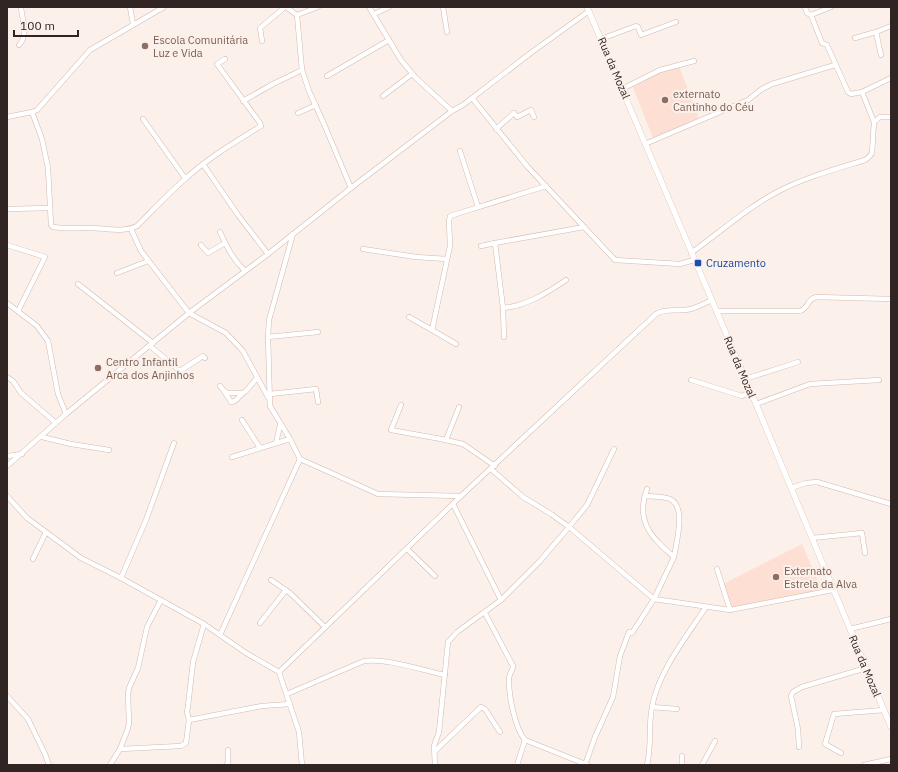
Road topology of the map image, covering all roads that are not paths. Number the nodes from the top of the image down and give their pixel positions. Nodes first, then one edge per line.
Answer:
1 (21, 7) edge
2 (130, 7) edge
3 (164, 7) edge
4 (286, 7) edge
5 (318, 7) edge
6 (369, 7) edge
7 (389, 7) edge
8 (443, 7) edge
9 (805, 7) edge
10 (831, 7) edge
11 (588, 9) edge
12 (374, 14) junction
13 (297, 15) junction
14 (811, 15) junction
15 (676, 22) dead end
16 (133, 24) junction
17 (891, 26) edge
18 (447, 32) dead end
19 (876, 32) junction
20 (855, 38) dead end
21 (601, 39) junction
22 (389, 40) junction
23 (262, 41) dead end
24 (19, 45) dead end
25 (881, 55) dead end
26 (225, 59) dead end
27 (694, 60) dead end
28 (835, 65) junction
29 (302, 70) junction
30 (412, 74) junction
31 (326, 76) dead end
32 (891, 78) edge
33 (622, 88) junction
34 (862, 92) junction
35 (383, 96) dead end
36 (472, 98) junction
37 (243, 101) junction
38 (316, 105) junction
39 (452, 111) junction
40 (32, 112) junction
41 (298, 113) dead end
42 (7, 117) edge
43 (534, 117) dead end
44 (891, 117) edge
45 (144, 119) dead end
46 (874, 122) junction
47 (496, 129) junction
48 (645, 144) junction
49 (460, 151) dead end
50 (203, 164) junction
51 (185, 178) junction
52 (546, 186) junction
53 (351, 188) junction
54 (478, 207) junction
55 (50, 208) junction
56 (7, 209) edge
57 (584, 227) junction
58 (130, 229) junction
59 (220, 232) dead end
60 (293, 234) junction
61 (225, 243) junction
62 (495, 243) junction
63 (7, 245) edge
64 (202, 245) dead end
65 (481, 246) dead end
66 (363, 249) dead end
67 (691, 253) junction
68 (268, 254) junction
69 (448, 259) junction
70 (694, 260) junction
71 (148, 261) junction
72 (244, 271) junction
73 (117, 273) dead end
74 (566, 280) dead end
75 (78, 284) dead end
76 (891, 299) edge
77 (712, 300) junction
78 (7, 303) edge
79 (503, 308) junction
80 (18, 311) junction
81 (716, 311) junction
82 (189, 313) junction
83 (409, 317) dead end
84 (432, 330) junction
85 (318, 332) dead end
86 (268, 337) junction
87 (504, 337) dead end
88 (152, 344) junction
89 (456, 344) dead end
90 (205, 358) dead end
91 (798, 362) dead end
92 (7, 377) edge
93 (257, 378) junction
94 (745, 379) junction
95 (691, 380) dead end
96 (879, 380) dead end
97 (220, 386) dead end
98 (224, 391) junction
99 (751, 392) junction
100 (243, 393) junction
101 (270, 394) junction
102 (270, 401) junction
103 (318, 402) dead end
104 (756, 404) junction
105 (401, 405) dead end
106 (459, 407) dead end
107 (66, 414) junction
108 (242, 420) dead end
109 (56, 423) junction
110 (280, 425) junction
111 (42, 437) junction
112 (290, 439) junction
113 (446, 440) junction
114 (174, 443) dead end
115 (276, 443) junction
116 (260, 448) junction
117 (614, 449) dead end
118 (109, 450) dead end
119 (22, 454) junction
120 (7, 456) edge
121 (232, 457) dead end
122 (300, 459) junction
123 (7, 466) edge
124 (493, 467) junction
125 (791, 488) junction
126 (647, 489) dead end
127 (7, 496) edge
128 (461, 496) junction
129 (645, 496) junction
130 (453, 504) junction
131 (891, 504) edge
132 (569, 527) junction
133 (46, 532) junction
134 (812, 538) junction
135 (407, 549) junction
136 (865, 553) dead end
137 (674, 557) junction
138 (33, 559) dead end
139 (717, 569) dead end
140 (435, 576) dead end
141 (121, 578) junction
142 (271, 580) dead end
143 (286, 590) junction
144 (833, 590) junction
145 (654, 599) junction
146 (161, 600) junction
147 (501, 600) junction
148 (706, 607) junction
149 (730, 610) junction
150 (485, 613) junction
151 (891, 619) edge
152 (260, 623) dead end
153 (204, 624) junction
154 (325, 627) junction
155 (850, 629) junction
156 (220, 635) junction
157 (866, 668) junction
158 (279, 672) junction
159 (445, 675) junction
160 (287, 694) junction
161 (7, 696) edge
162 (290, 704) junction
163 (652, 707) junction
164 (677, 709) dead end
165 (884, 710) junction
166 (189, 720) junction
167 (891, 727) edge
168 (500, 732) dead end
169 (525, 740) junction
170 (715, 741) dead end
171 (799, 747) dead end
172 (120, 749) junction
173 (228, 750) dead end
174 (435, 751) junction
175 (841, 753) dead end
176 (682, 756) dead end
177 (891, 758) edge
178 (49, 765) edge
179 (110, 765) edge
180 (226, 765) edge
181 (302, 765) edge
182 (436, 765) edge
183 (517, 765) edge
184 (586, 765) edge
185 (647, 765) edge
186 (682, 765) edge
187 (702, 765) edge
188 (864, 765) edge

1 - 24 street
2 - 16 street
3 - 16 street
4 - 13 street
4 - 23 street
5 - 13 street
6 - 12 street
7 - 12 street
8 - 18 street
9 - 14 street
10 - 14 street
11 - 21 main road, Rua da Mozal
11 - 36 street
12 - 22 street
13 - 29 street
14 - 28 street
15 - 21 street
16 - 40 street
17 - 19 street
19 - 20 street
19 - 25 street
21 - 33 main road, Rua da Mozal
22 - 30 street
22 - 31 street
26 - 37 street
27 - 33 street
28 - 34 street
28 - 48 street
29 - 37 street
29 - 38 street
30 - 35 street
30 - 39 street
32 - 34 street
33 - 48 main road, Rua da Mozal
34 - 46 street
36 - 39 street
36 - 47 street
37 - 50 street
38 - 41 street
38 - 53 street
39 - 53 street
40 - 42 street
40 - 55 street
43 - 47 street
44 - 46 street
45 - 51 street
46 - 67 street
47 - 52 street
48 - 67 main road, Rua da Mozal
49 - 54 street
50 - 51 street
50 - 68 street
51 - 58 street
52 - 54 street
52 - 57 street
53 - 60 street
54 - 69 street
55 - 56 street
55 - 58 street
57 - 62 street
57 - 70 street
58 - 71 street
59 - 61 street
60 - 68 street
60 - 86 street
61 - 64 street
61 - 72 street
62 - 65 street
62 - 79 street
63 - 80 street
66 - 69 street
67 - 70 main road, Rua da Mozal
68 - 72 street
69 - 84 street
70 - 77 main road, Rua da Mozal
71 - 73 street
71 - 82 street
72 - 82 street
74 - 79 street
75 - 88 street
76 - 81 street
77 - 81 main road, Rua da Mozal
77 - 124 street
78 - 80 street
79 - 87 street
80 - 107 street
81 - 94 main road, Rua da Mozal
82 - 88 street
82 - 93 street
83 - 84 street
84 - 89 street
85 - 86 street
86 - 101 street
88 - 90 street
88 - 107 street
91 - 94 street
92 - 109 street
93 - 100 street
93 - 102 street
94 - 99 main road, Rua da Mozal
95 - 99 street
96 - 104 street
97 - 98 street
98 - 100 street
98 - 100 street
99 - 104 main road, Rua da Mozal
101 - 102 street
101 - 103 street
102 - 110 street
104 - 125 main road, Rua da Mozal
105 - 113 street
106 - 113 street
107 - 109 street
108 - 116 street
109 - 111 street
110 - 112 street
110 - 115 street
111 - 118 street
111 - 119 street
112 - 115 street
112 - 122 street
113 - 124 street
114 - 141 street
115 - 116 street
116 - 121 street
117 - 132 street
119 - 120 street
119 - 123 street
122 - 128 street
122 - 156 street
124 - 128 street
124 - 132 street
125 - 131 street
125 - 134 main road, Rua da Mozal
126 - 129 street
127 - 133 street
128 - 130 street
129 - 137 street
129 - 137 street
130 - 135 street
130 - 147 street
132 - 145 street
132 - 147 street
133 - 138 street
133 - 141 street
134 - 136 street
134 - 144 main road, Rua da Mozal
135 - 140 street
135 - 154 street
137 - 145 street
139 - 149 street
141 - 146 street
142 - 143 street
143 - 152 street
143 - 154 street
144 - 149 street
144 - 155 main road, Rua da Mozal
145 - 148 street
145 - 184 street
146 - 153 street
146 - 172 street
147 - 150 street
148 - 149 street
148 - 163 street
150 - 159 street
150 - 169 street
151 - 155 street
153 - 156 street
153 - 166 street
154 - 158 street
155 - 157 main road, Rua da Mozal
156 - 158 street
157 - 165 main road, Rua da Mozal
157 - 171 street
158 - 160 street
159 - 160 street
159 - 174 street
160 - 162 street
161 - 178 street
162 - 166 street
162 - 181 street
163 - 164 street
163 - 185 street
165 - 167 main road, Rua da Mozal
165 - 175 street
166 - 172 street
168 - 174 street
169 - 183 street
169 - 184 street
170 - 187 street
172 - 179 street
173 - 180 street
174 - 182 street
176 - 186 street
177 - 188 street

